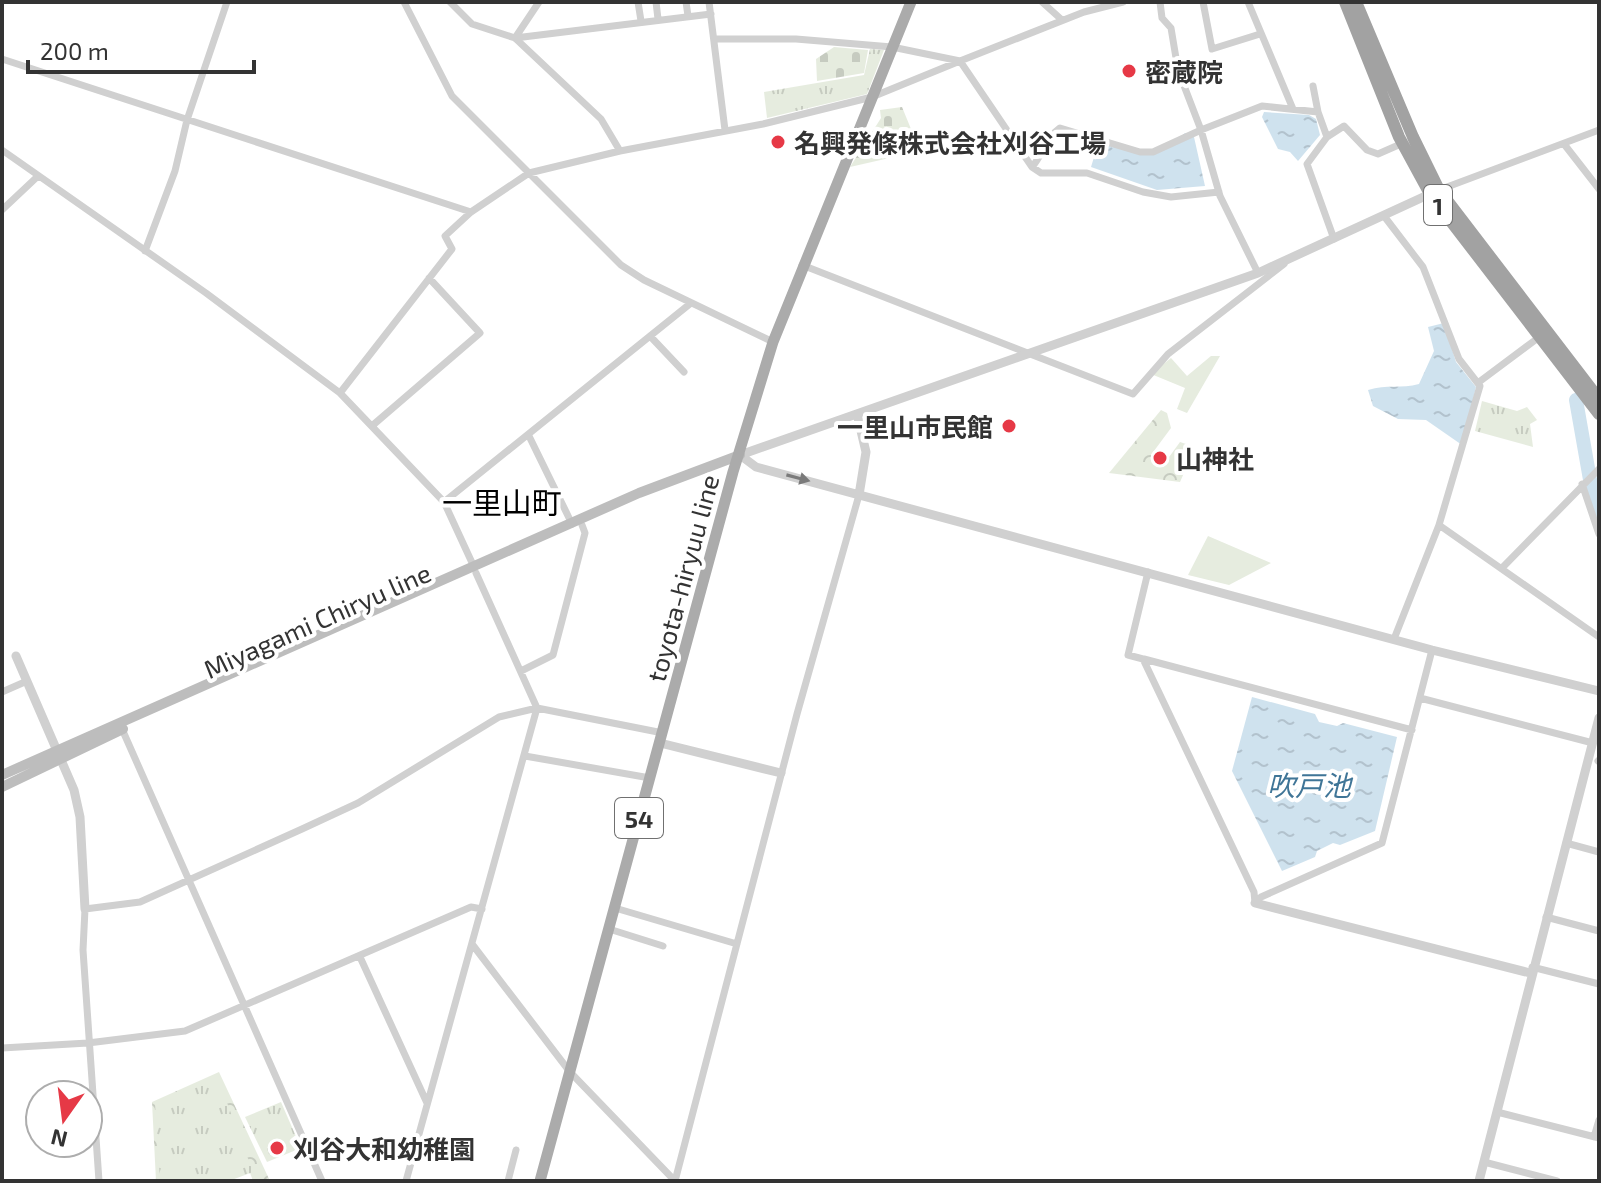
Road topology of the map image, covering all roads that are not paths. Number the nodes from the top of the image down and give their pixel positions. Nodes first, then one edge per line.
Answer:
1 (227, 2) edge
2 (404, 2) edge
3 (450, 2) edge
4 (539, 2) edge
5 (638, 2) edge
6 (656, 2) edge
7 (686, 2) edge
8 (709, 2) edge
9 (911, 2) edge
10 (1042, 2) edge
11 (1123, 2) edge
12 (1160, 2) edge
13 (1203, 2) edge
14 (1248, 2) edge
15 (1345, 2) edge
16 (1356, 2) edge
17 (711, 14) junction
18 (688, 16) junction
19 (658, 19) junction
20 (1062, 20) junction
21 (641, 21) junction
22 (1260, 34) junction
23 (515, 38) junction
24 (714, 39) junction
25 (892, 47) junction
26 (2, 59) edge
27 (960, 61) junction
28 (1313, 86) dead end
29 (872, 97) junction
30 (1293, 109) junction
31 (1318, 112) junction
32 (187, 120) junction
33 (725, 130) junction
34 (1201, 130) junction
35 (1599, 130) edge
36 (1327, 137) junction
37 (1403, 143) junction
38 (1564, 144) junction
39 (2, 150) edge
40 (620, 151) junction
41 (1032, 167) junction
42 (529, 173) junction
43 (37, 177) junction
44 (1599, 189) edge
45 (1219, 192) junction
46 (1434, 192) junction
47 (2, 210) edge
48 (471, 212) junction
49 (1384, 216) junction
50 (1334, 239) junction
51 (145, 251) junction
52 (1289, 260) junction
53 (802, 265) junction
54 (1258, 273) junction
55 (429, 278) junction
56 (1231, 283) junction
57 (1237, 301) junction
58 (691, 303) junction
59 (650, 336) junction
60 (1538, 338) junction
61 (773, 342) junction
62 (1033, 354) junction
63 (684, 372) dead end
64 (1479, 382) junction
65 (340, 393) junction
66 (1599, 399) edge
67 (857, 414) junction
68 (1599, 414) edge
69 (373, 425) junction
70 (529, 436) junction
71 (740, 455) junction
72 (1590, 477) edge
73 (859, 495) junction
74 (444, 502) junction
75 (577, 524) junction
76 (1439, 525) junction
77 (1599, 534) edge
78 (1503, 567) junction
79 (475, 570) junction
80 (1148, 572) junction
81 (1599, 637) edge
82 (1394, 639) junction
83 (1432, 650) junction
84 (16, 656) dead end
85 (1143, 659) junction
86 (521, 671) junction
87 (27, 681) junction
88 (1599, 691) edge
89 (2, 692) edge
90 (1420, 698) junction
91 (537, 708) junction
92 (1599, 718) edge
93 (122, 729) junction
94 (1412, 730) junction
95 (661, 738) junction
96 (1593, 743) junction
97 (60, 755) junction
98 (525, 756) junction
99 (1596, 760) edge
100 (781, 773) junction
101 (2, 775) edge
102 (650, 778) junction
103 (2, 787) edge
104 (1566, 843) junction
105 (1599, 852) edge
106 (189, 879) junction
107 (1255, 903) junction
108 (615, 908) junction
109 (85, 909) junction
110 (482, 909) junction
111 (1546, 917) junction
112 (609, 929) junction
113 (1599, 931) edge
114 (472, 944) junction
115 (737, 944) junction
116 (663, 946) dead end
117 (360, 957) junction
118 (1531, 970) junction
119 (1599, 984) edge
120 (245, 1004) junction
121 (88, 1043) junction
122 (2, 1048) edge
123 (570, 1072) junction
124 (427, 1103) junction
125 (1497, 1112) junction
126 (1599, 1120) edge
127 (1597, 1138) edge
128 (516, 1150) dead end
129 (1484, 1162) junction
130 (99, 1181) edge
131 (322, 1181) edge
132 (406, 1181) edge
133 (508, 1181) edge
134 (540, 1181) edge
135 (675, 1181) edge
136 (1479, 1181) edge
137 (1557, 1181) edge

1 - 32 street
2 - 42 street
3 - 23 street
4 - 23 street
5 - 21 street
6 - 19 street
7 - 18 street
8 - 17 street
9 - 25 main road, toyota-hiryuu line / 54
10 - 20 street
11 - 20 street
12 - 34 street
13 - 22 street
14 - 22 street
15 - 37 highway, 1
16 - 46 highway, 1
17 - 18 street
17 - 24 street
18 - 19 street
19 - 21 street
20 - 27 street
21 - 23 street
22 - 30 street
23 - 40 street
24 - 25 street
24 - 33 street
25 - 27 street
25 - 29 main road, toyota-hiryuu line / 54
26 - 32 street
27 - 29 street
27 - 41 street
28 - 31 street
29 - 33 street
29 - 53 main road, toyota-hiryuu line / 54
30 - 31 street
30 - 34 street
31 - 36 street
32 - 48 street
32 - 51 street
33 - 40 street
34 - 41 street
34 - 45 street
35 - 38 street
36 - 37 street
36 - 50 street
37 - 46 highway, 1
38 - 44 street
38 - 46 street
39 - 43 street
40 - 42 street
41 - 45 street
42 - 48 street
42 - 58 street
43 - 47 street
43 - 51 street
45 - 54 street
46 - 49 street
46 - 60 highway, 1
46 - 66 highway, 1
48 - 55 street
49 - 50 street
49 - 64 street
50 - 52 street
51 - 65 street
52 - 54 street
52 - 57 street
53 - 61 main road, toyota-hiryuu line / 54
53 - 62 street
54 - 56 street
55 - 65 street
55 - 69 street
56 - 57 street
56 - 62 street
57 - 62 street
58 - 59 street
58 - 61 street
59 - 63 street
59 - 70 street
60 - 64 street
60 - 68 highway, 1
61 - 71 main road, toyota-hiryuu line / 54
62 - 67 street
64 - 76 street
65 - 69 street
67 - 71 street
67 - 73 street
69 - 74 street
70 - 74 street
70 - 75 street
71 -> 73 street
71 - 75 main road, Miyagami Chiryu line
71 - 95 main road, toyota-hiryuu line / 54
72 - 77 street
72 - 78 street
73 - 80 street
73 - 100 street
74 - 79 street
75 - 79 main road, Miyagami Chiryu line
75 - 86 street
76 - 78 street
76 - 82 street
78 - 81 street
79 - 86 street
79 - 93 main road, Miyagami Chiryu line
79 - 97 main road, Miyagami Chiryu line
80 - 82 street
80 - 85 street
82 - 83 street
83 - 88 street
83 - 90 street
84 - 87 street
85 - 94 street
85 - 107 street
86 - 91 street
87 - 89 street
87 - 97 street
90 - 94 street
90 - 96 street
91 - 95 street
91 - 98 street
91 - 106 street
92 - 96 street
93 - 97 main road, Miyagami Chiryu line
93 - 106 street
94 - 107 street
95 - 100 street
95 - 102 main road, toyota-hiryuu line / 54
96 - 99 street
97 - 101 main road, Miyagami Chiryu line
97 - 103 main road, Miyagami Chiryu line
97 - 109 street
98 - 102 street
98 - 110 street
99 - 104 street
100 - 115 street
102 - 108 main road, toyota-hiryuu line / 54
104 - 105 street
104 - 111 street
106 - 109 street
106 - 120 street
107 - 118 street
108 - 112 main road, toyota-hiryuu line / 54
108 - 115 street
109 - 121 street
110 - 114 street
110 - 117 street
111 - 113 street
111 - 118 street
112 - 116 street
112 - 123 main road, toyota-hiryuu line / 54
114 - 123 street
114 - 124 street
115 - 135 street
117 - 120 street
117 - 124 street
118 - 119 street
118 - 125 street
120 - 121 street
120 - 131 street
121 - 122 street
121 - 130 street
123 - 134 main road, toyota-hiryuu line / 54
123 - 135 street
124 - 132 street
125 - 127 street
125 - 129 street
126 - 127 street
128 - 133 street
129 - 136 street
129 - 137 street

